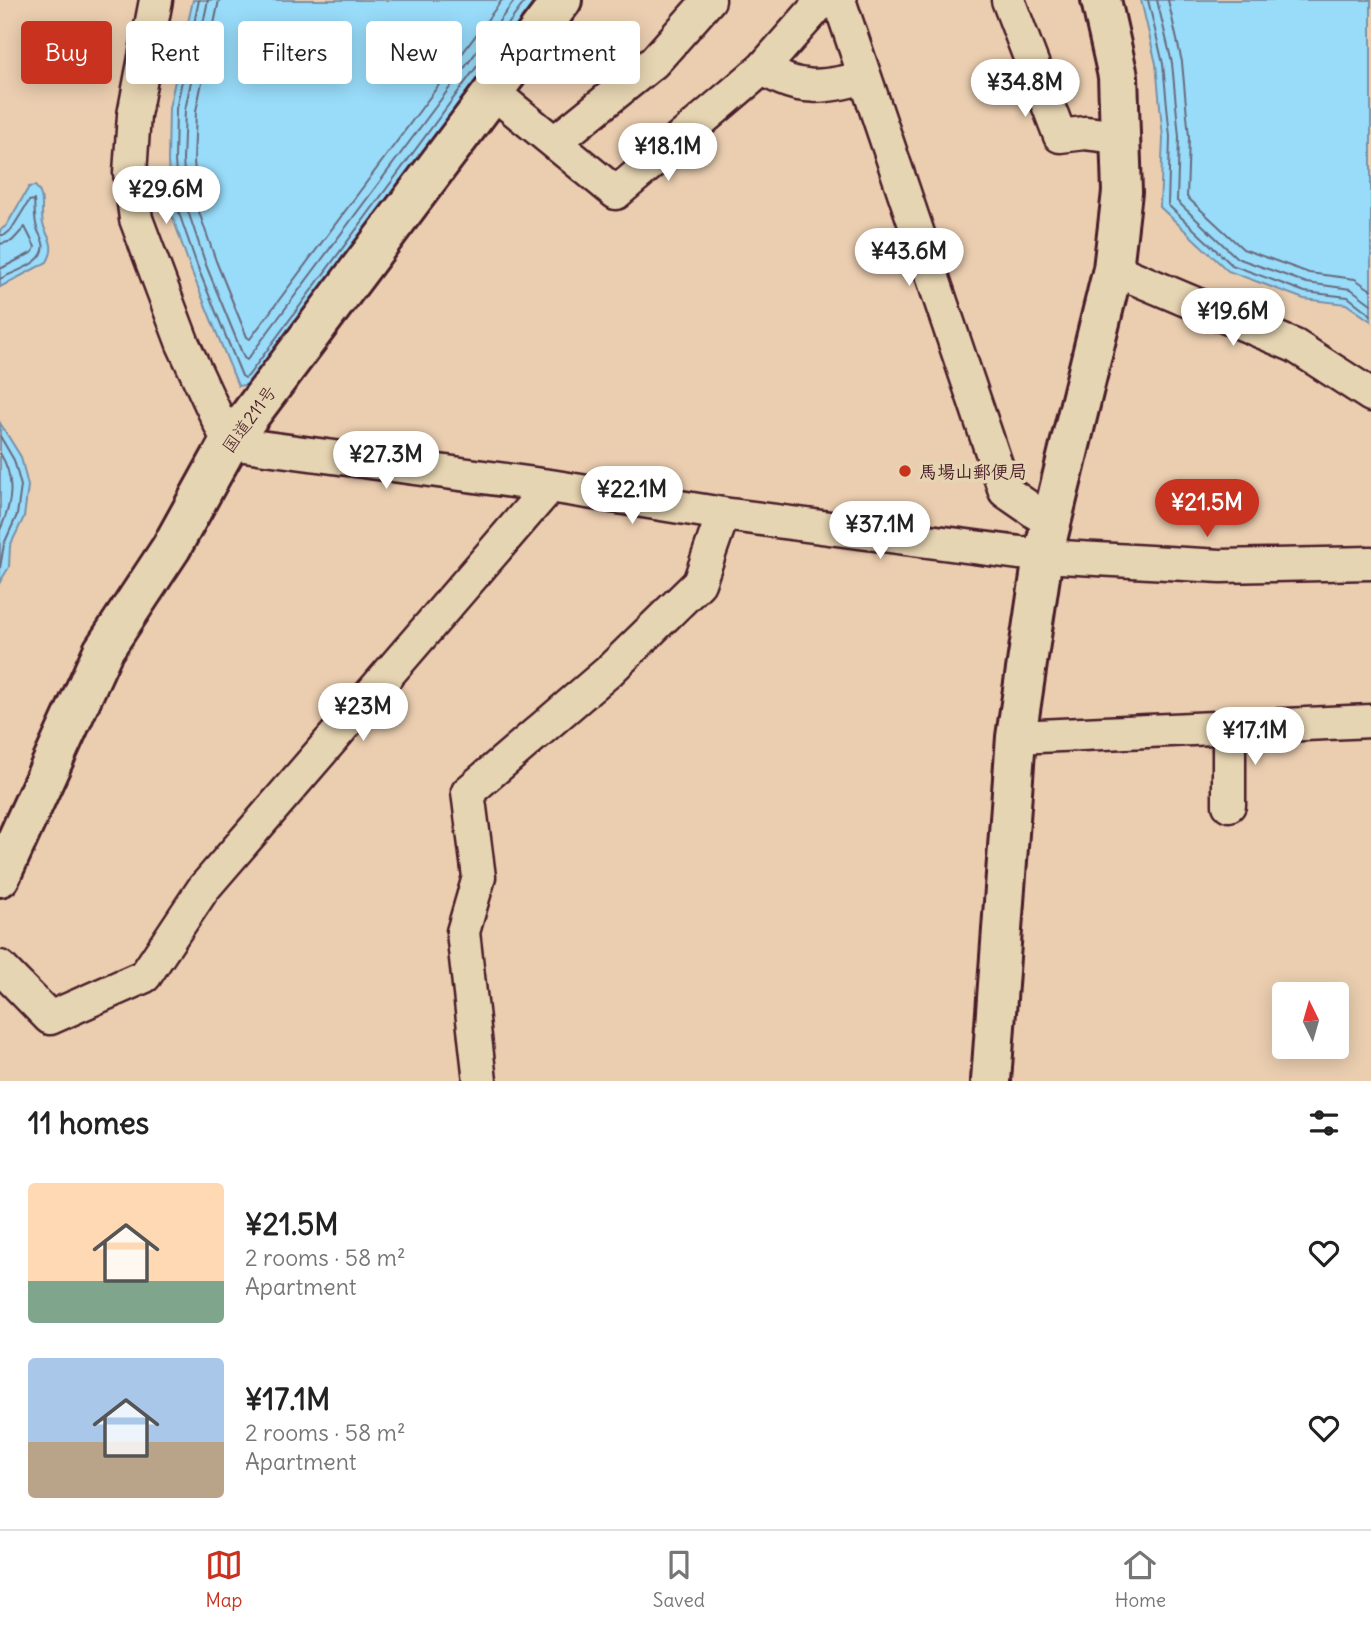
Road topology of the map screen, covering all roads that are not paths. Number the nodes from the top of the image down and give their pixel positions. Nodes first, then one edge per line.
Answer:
1 (156, 0) edge
2 (562, 0) edge
3 (709, 0) edge
4 (822, 0) edge
5 (839, 0) edge
6 (1007, 0) edge
7 (1101, 0) edge
8 (763, 68) junction
9 (865, 77) junction
10 (494, 93) junction
11 (1120, 137) junction
12 (555, 142) junction
13 (1113, 269) junction
14 (1371, 395) edge
15 (229, 443) junction
16 (550, 486) junction
17 (723, 514) junction
18 (1047, 540) junction
19 (1371, 563) edge
20 (1371, 721) edge
21 (1229, 728) junction
22 (1016, 737) junction
23 (1229, 804) dead end
24 (0, 877) edge
25 (0, 967) edge
26 (480, 1081) edge
27 (991, 1081) edge

1 - 15 street
2 - 10 main road, 国道211号
3 - 12 street
4 - 8 street
5 - 9 street
6 - 11 street
7 - 11 main road
8 - 9 street
8 - 12 street
9 - 18 street
10 - 12 street
10 - 15 main road, 国道211号
11 - 13 main road
13 - 14 street
13 - 18 main road
15 - 16 street
15 - 24 main road, 国道211号
16 - 17 street
16 - 25 street
17 - 18 street
17 - 26 street
18 - 19 street
18 - 22 main road
20 - 21 street
21 - 22 street
21 - 23 street
22 - 27 main road

